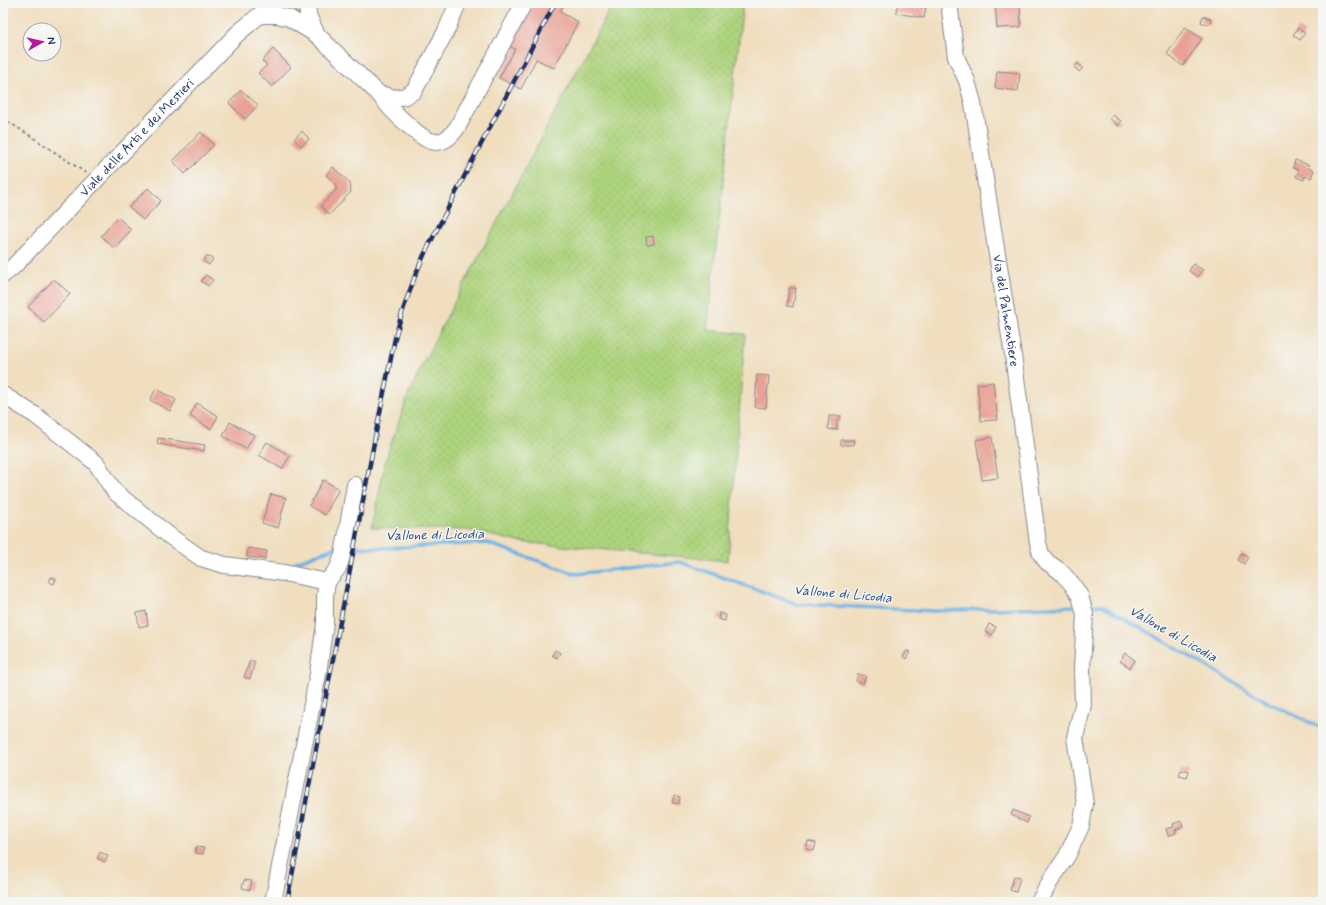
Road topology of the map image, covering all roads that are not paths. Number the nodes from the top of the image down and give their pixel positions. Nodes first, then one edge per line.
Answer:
1 (274, 3) edge
2 (307, 3) edge
3 (458, 3) edge
4 (524, 3) edge
5 (949, 3) edge
6 (260, 15) junction
7 (317, 35) junction
8 (379, 94) junction
9 (3, 275) edge
10 (3, 395) edge
11 (355, 485) dead end
12 (327, 582) junction
13 (274, 902) edge
14 (1039, 902) edge

1 - 6 street, Viale delle Arti e dei Mestieri
2 - 7 street
3 - 8 street
4 - 8 street
5 - 14 street, Via del Palmentiere
6 - 7 street
6 - 9 street, Viale delle Arti e dei Mestieri
7 - 8 street
10 - 12 street
11 - 12 street
12 - 13 street

